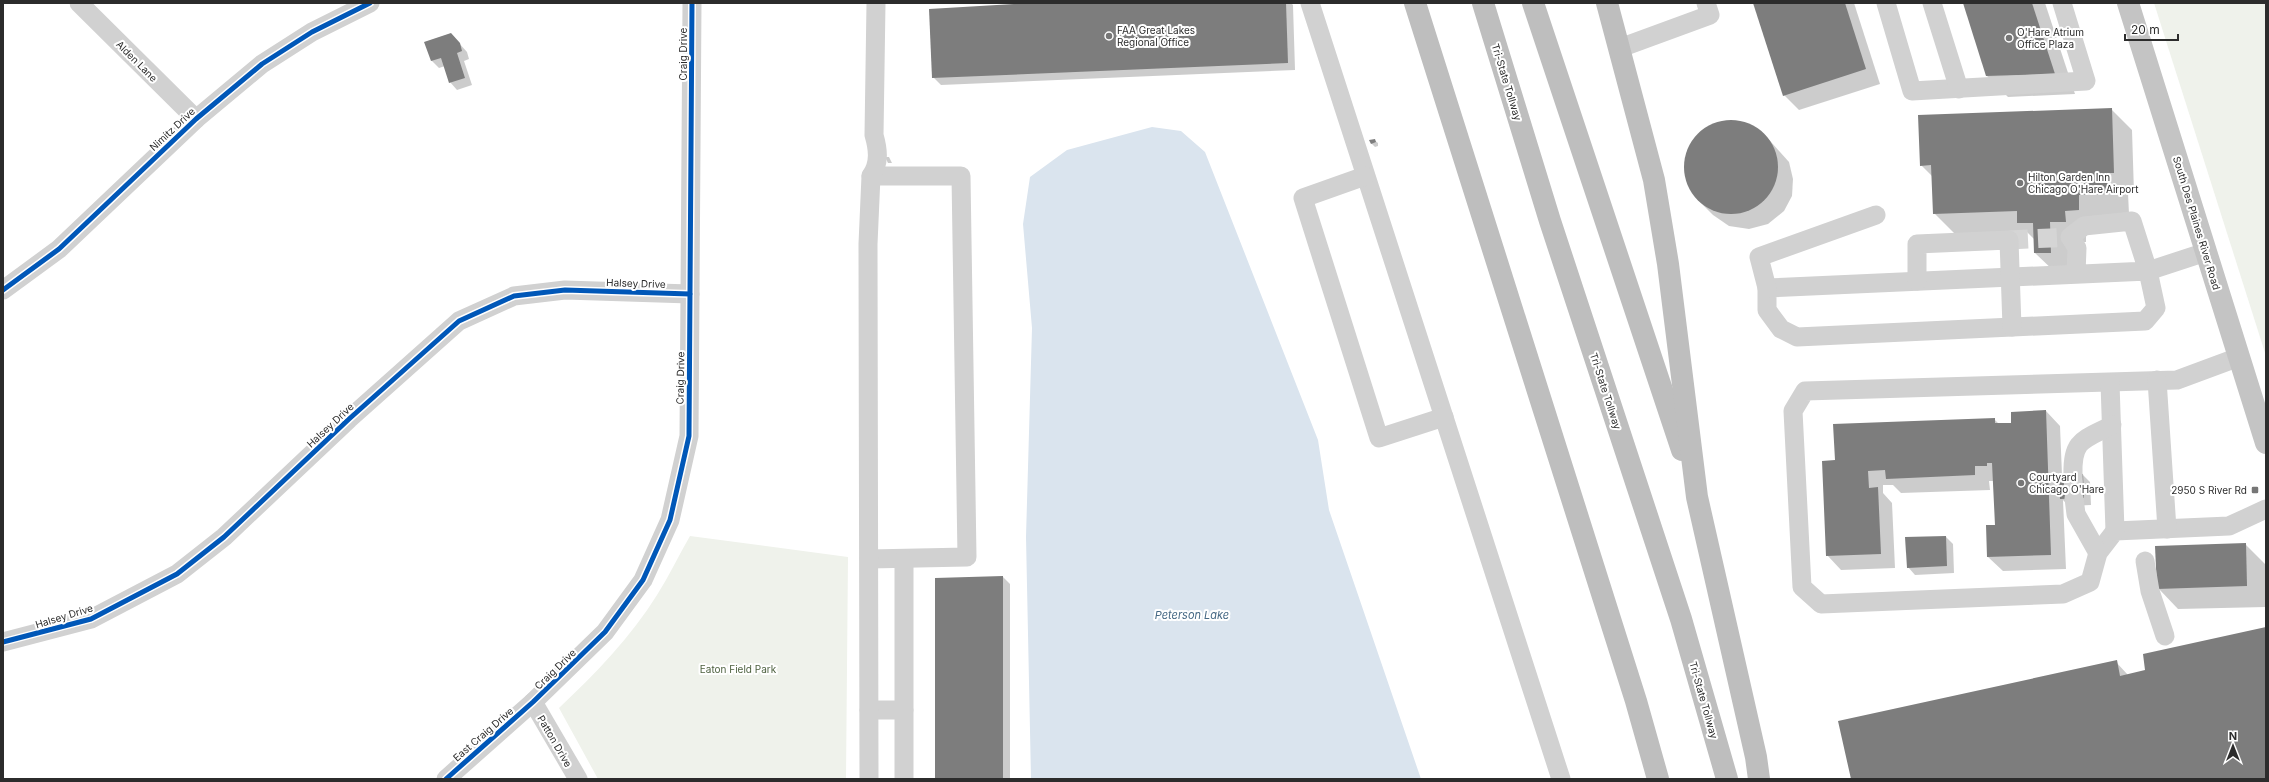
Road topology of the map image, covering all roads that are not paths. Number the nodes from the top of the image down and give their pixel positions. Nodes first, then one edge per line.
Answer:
1 (79, 3) edge
2 (370, 3) edge
3 (692, 3) edge
4 (876, 3) edge
5 (1310, 3) edge
6 (1415, 3) edge
7 (1483, 3) edge
8 (1533, 3) edge
9 (1607, 3) edge
10 (1706, 3) edge
11 (1886, 3) edge
12 (1932, 3) edge
13 (2062, 3) edge
14 (2128, 3) edge
15 (1620, 48) junction
16 (1959, 88) junction
17 (196, 119) junction
18 (871, 176) junction
19 (1365, 176) junction
20 (1876, 215) dead end
21 (2206, 252) junction
22 (2148, 271) junction
23 (2076, 274) junction
24 (2008, 277) junction
25 (1917, 281) junction
26 (1767, 288) junction
27 (3, 290) edge
28 (690, 294) junction
29 (2012, 327) junction
30 (2239, 357) junction
31 (2157, 380) junction
32 (2110, 383) junction
33 (1444, 417) junction
34 (2112, 425) junction
35 (2266, 443) edge
36 (2073, 474) tunnel mouth
37 (1697, 497) junction
38 (2074, 498) tunnel mouth
39 (2266, 509) edge
40 (2167, 529) junction
41 (2115, 531) junction
42 (2098, 553) junction
43 (904, 558) junction
44 (869, 559) junction
45 (2145, 561) dead end
46 (2164, 636) dead end
47 (3, 642) edge
48 (533, 702) junction
49 (869, 710) junction
50 (904, 710) junction
51 (446, 779) edge
52 (578, 779) edge
53 (869, 779) edge
54 (904, 779) edge
55 (1561, 779) edge
56 (1658, 779) edge
57 (1727, 779) edge
58 (1759, 779) edge

1 - 17 street, Alden Lane
2 - 17 street, Nimitz Drive
3 - 28 street, Craig Drive
4 - 18 street
5 - 19 street
6 - 56 highway
7 - 57 highway, Tri-State Tollway
8 - 37 highway
9 - 15 highway
10 - 15 street
11 - 16 street
12 - 16 street
13 - 16 street
14 - 21 main road, South Des Plaines River Road
15 - 37 highway
17 - 27 street, Nimitz Drive
18 - 43 street
18 - 44 street
19 - 33 street
19 - 33 street
20 - 26 street
21 - 22 street
21 - 30 main road, South Des Plaines River Road
22 - 23 street
22 - 23 street
22 - 29 street
23 - 24 street
24 - 25 street
24 - 25 street
24 - 29 street
25 - 26 street
26 - 29 street
28 - 47 street, Halsey Drive
28 - 48 street, Craig Drive
30 - 31 street
30 - 35 main road, South Des Plaines River Road
31 - 32 street
31 - 40 street
32 - 34 street
32 - 42 street
33 - 55 street
34 - 36 street
34 - 41 street
37 - 58 highway
38 - 42 street
39 - 40 street
40 - 41 street
41 - 42 street
43 - 44 street
43 - 50 street
44 - 49 street
45 - 46 street
48 - 51 street, East Craig Drive
48 - 52 street, Patton Drive
49 - 50 street
49 - 53 street
50 - 54 street

